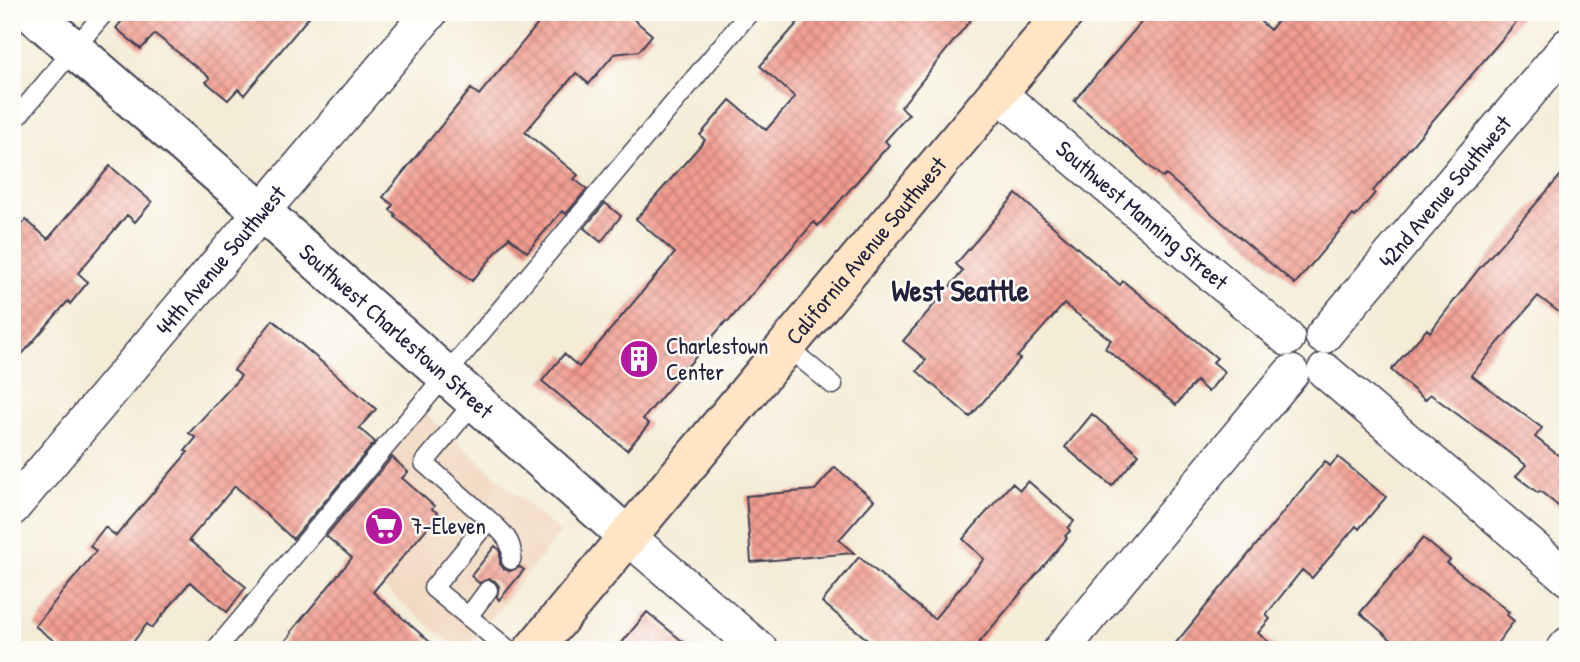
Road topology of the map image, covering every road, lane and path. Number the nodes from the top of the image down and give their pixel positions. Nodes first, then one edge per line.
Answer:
1 (31, 12) edge
2 (105, 12) edge
3 (430, 12) edge
4 (750, 12) edge
5 (1065, 12) edge
6 (1568, 46) edge
7 (74, 49) junction
8 (998, 93) junction
9 (12, 123) edge
10 (262, 212) junction
11 (786, 346) junction
12 (1313, 360) junction
13 (445, 374) junction
14 (833, 385) dead end
15 (475, 401) junction
16 (12, 508) edge
17 (489, 520) junction
18 (627, 536) junction
19 (511, 560) dead end
20 (1568, 578) edge
21 (488, 590) dead end
22 (468, 617) junction
23 (1568, 645) edge
24 (215, 650) edge
25 (509, 650) edge
26 (533, 650) edge
27 (760, 650) edge
28 (1061, 650) edge
29 (1564, 650) edge

1 - 7 street, Southwest Charlestown Street
2 - 7 lane
3 - 10 street, 44th Avenue Southwest
4 - 13 lane
5 - 8 main road, California Avenue Southwest
6 - 12 street, 42nd Avenue Southwest
7 - 9 lane
7 - 10 street, Southwest Charlestown Street
8 - 11 main road, California Avenue Southwest
8 - 12 street, Southwest Manning Street
10 - 13 street, Southwest Charlestown Street
10 - 16 street, 44th Avenue Southwest
11 - 14 lane
11 - 18 main road, California Avenue Southwest
12 - 20 street
12 - 28 street, 42nd Avenue Southwest
13 - 15 street, Southwest Charlestown Street
13 - 24 lane
15 - 17 lane
15 - 18 street, Southwest Charlestown Street
17 - 19 lane
17 - 22 lane
18 - 26 main road, California Avenue Southwest
18 - 27 street, Southwest Charlestown Street
21 - 22 lane
22 - 25 lane
23 - 29 street

